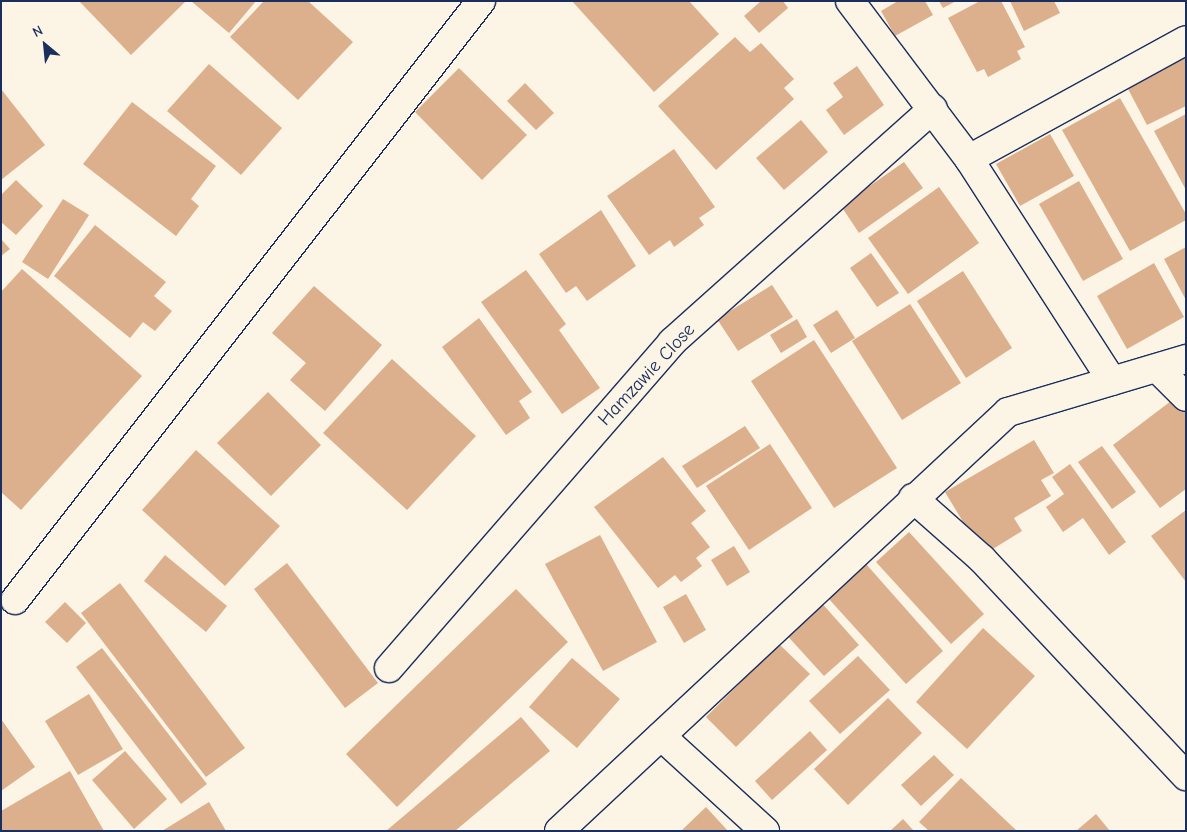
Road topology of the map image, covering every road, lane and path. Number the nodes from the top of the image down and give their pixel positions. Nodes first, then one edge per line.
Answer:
1 (481, 1) edge
2 (850, 1) edge
3 (1186, 40) edge
4 (933, 109) junction
5 (969, 158) junction
6 (1186, 359) edge
7 (1159, 370) junction
8 (1112, 381) junction
9 (1186, 397) edge
10 (913, 498) junction
11 (15, 600) dead end
12 (388, 668) dead end
13 (660, 736) junction
14 (1186, 776) edge
15 (559, 831) edge
16 (765, 831) edge

1 - 11 street
2 - 4 street
3 - 5 street
4 - 5 street
4 - 12 street, Hamzawie Close
5 - 8 street
6 - 7 street
7 - 8 street
7 - 9 street
8 - 10 street
10 - 13 street
10 - 14 street
13 - 15 street
13 - 16 street

